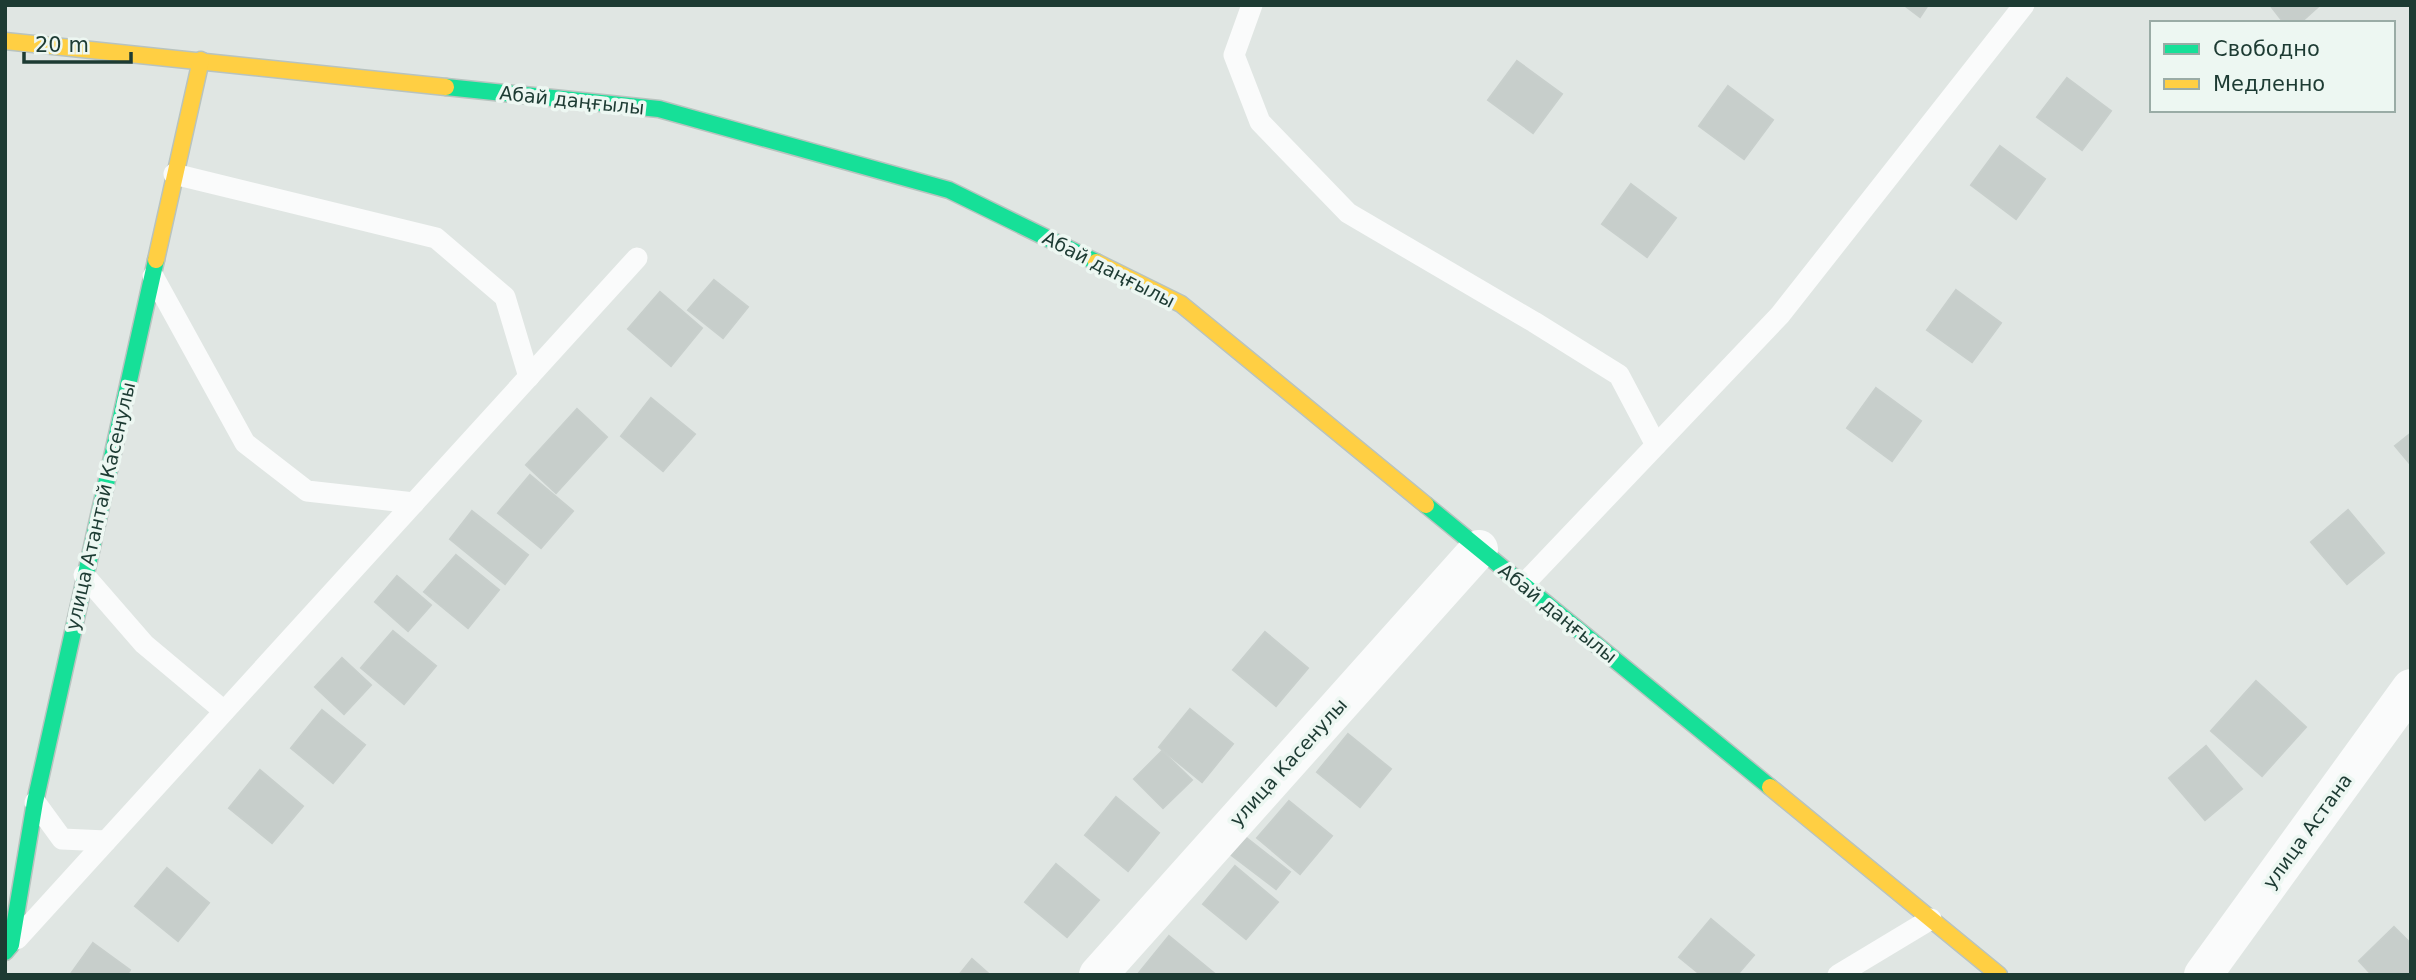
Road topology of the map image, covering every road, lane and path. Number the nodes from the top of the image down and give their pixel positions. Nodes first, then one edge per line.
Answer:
1 (1252, 5) edge
2 (2024, 5) edge
3 (5, 41) edge
4 (201, 60) junction
5 (174, 174) junction
6 (637, 258) dead end
7 (152, 274) junction
8 (529, 377) junction
9 (1656, 445) junction
10 (414, 503) junction
11 (1479, 549) junction
12 (85, 575) junction
13 (1523, 585) junction
14 (2411, 688) edge
15 (224, 711) junction
16 (35, 802) junction
17 (106, 841) junction
18 (1931, 919) junction
19 (8, 948) edge
20 (1098, 975) edge
21 (1838, 975) edge
22 (1999, 975) edge
23 (2203, 975) edge

1 - 9 lane
2 - 9 lane
3 - 4 street, Абай даңғылы
4 - 5 street, улица Атантай Касенулы
4 - 11 street, Абай даңғылы
5 - 7 street, улица Атантай Касенулы
5 - 8 lane
6 - 8 lane
7 - 10 lane
7 - 12 street, улица Атантай Касенулы
8 - 10 lane
9 - 13 lane
10 - 15 lane
11 - 13 street, Абай даңғылы
11 - 20 street, улица Касенулы
12 - 15 lane
12 - 16 street, улица Атантай Касенулы
13 - 18 street, Абай даңғылы
14 - 23 street, улица Астана
15 - 17 lane
16 - 17 lane
16 - 19 street, улица Атантай Касенулы
17 - 19 lane
18 - 21 lane
18 - 22 street, Абай даңғылы

